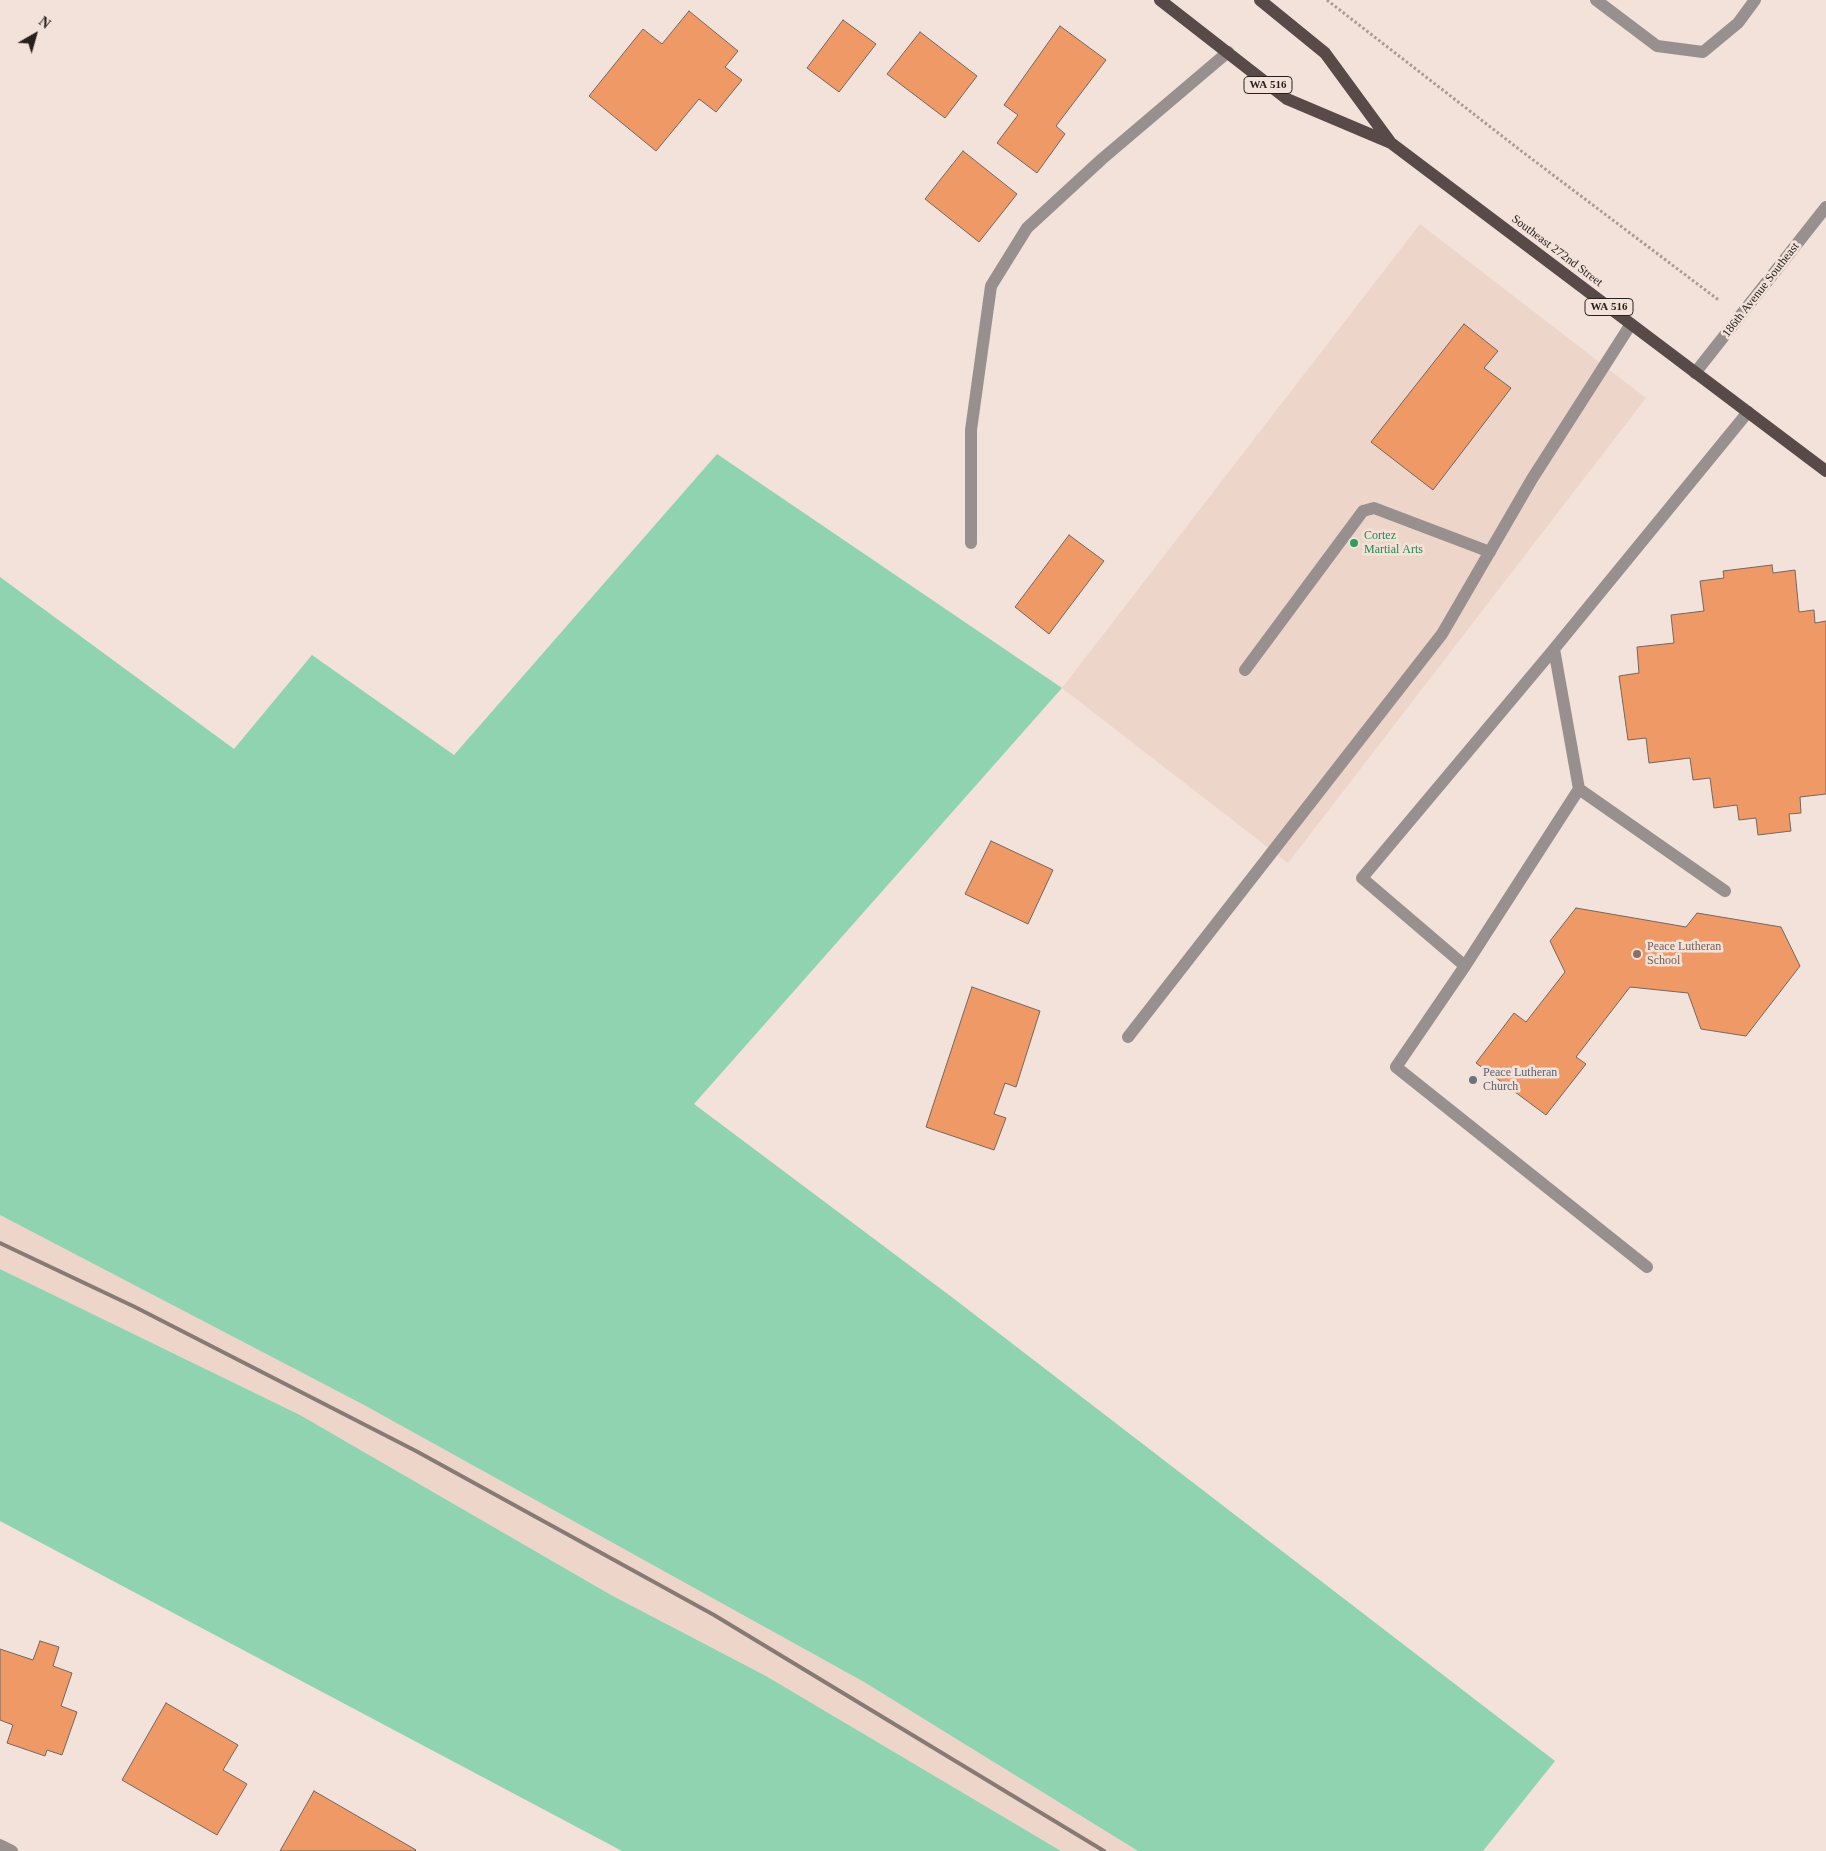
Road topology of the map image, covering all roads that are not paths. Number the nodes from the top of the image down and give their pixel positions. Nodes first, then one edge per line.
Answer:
1 (1160, 0) edge
2 (1260, 0) edge
3 (1596, 0) edge
4 (1755, 0) edge
5 (1228, 52) junction
6 (1391, 143) junction
7 (1826, 207) edge
8 (1631, 324) junction
9 (1696, 373) junction
10 (1748, 412) junction
11 (1826, 472) edge
12 (971, 543) dead end
13 (1490, 552) junction
14 (1554, 649) junction
15 (1245, 670) dead end
16 (1579, 789) junction
17 (1725, 891) dead end
18 (1465, 966) junction
19 (1128, 1038) dead end
20 (1647, 1266) dead end
21 (0, 1845) edge
22 (12, 1851) edge

1 - 5 main road, Southeast 272nd Street / WA 516
2 - 6 main road, Southeast 272nd Street / WA 516
3 - 4 street
5 - 6 main road, Southeast 272nd Street / WA 516
5 - 12 street
6 - 8 main road, Southeast 272nd Street / WA 516
7 - 9 street, 186th Avenue Southeast
8 - 9 main road, Southeast 272nd Street / WA 516
8 - 13 street
9 - 10 main road, Southeast 272nd Street / WA 516
10 - 11 main road, Southeast 272nd Street / WA 516
10 - 14 street
13 - 15 street
13 - 19 street
14 - 16 street
14 - 18 street
16 - 17 street
16 - 18 street
18 - 20 street
21 - 22 street

